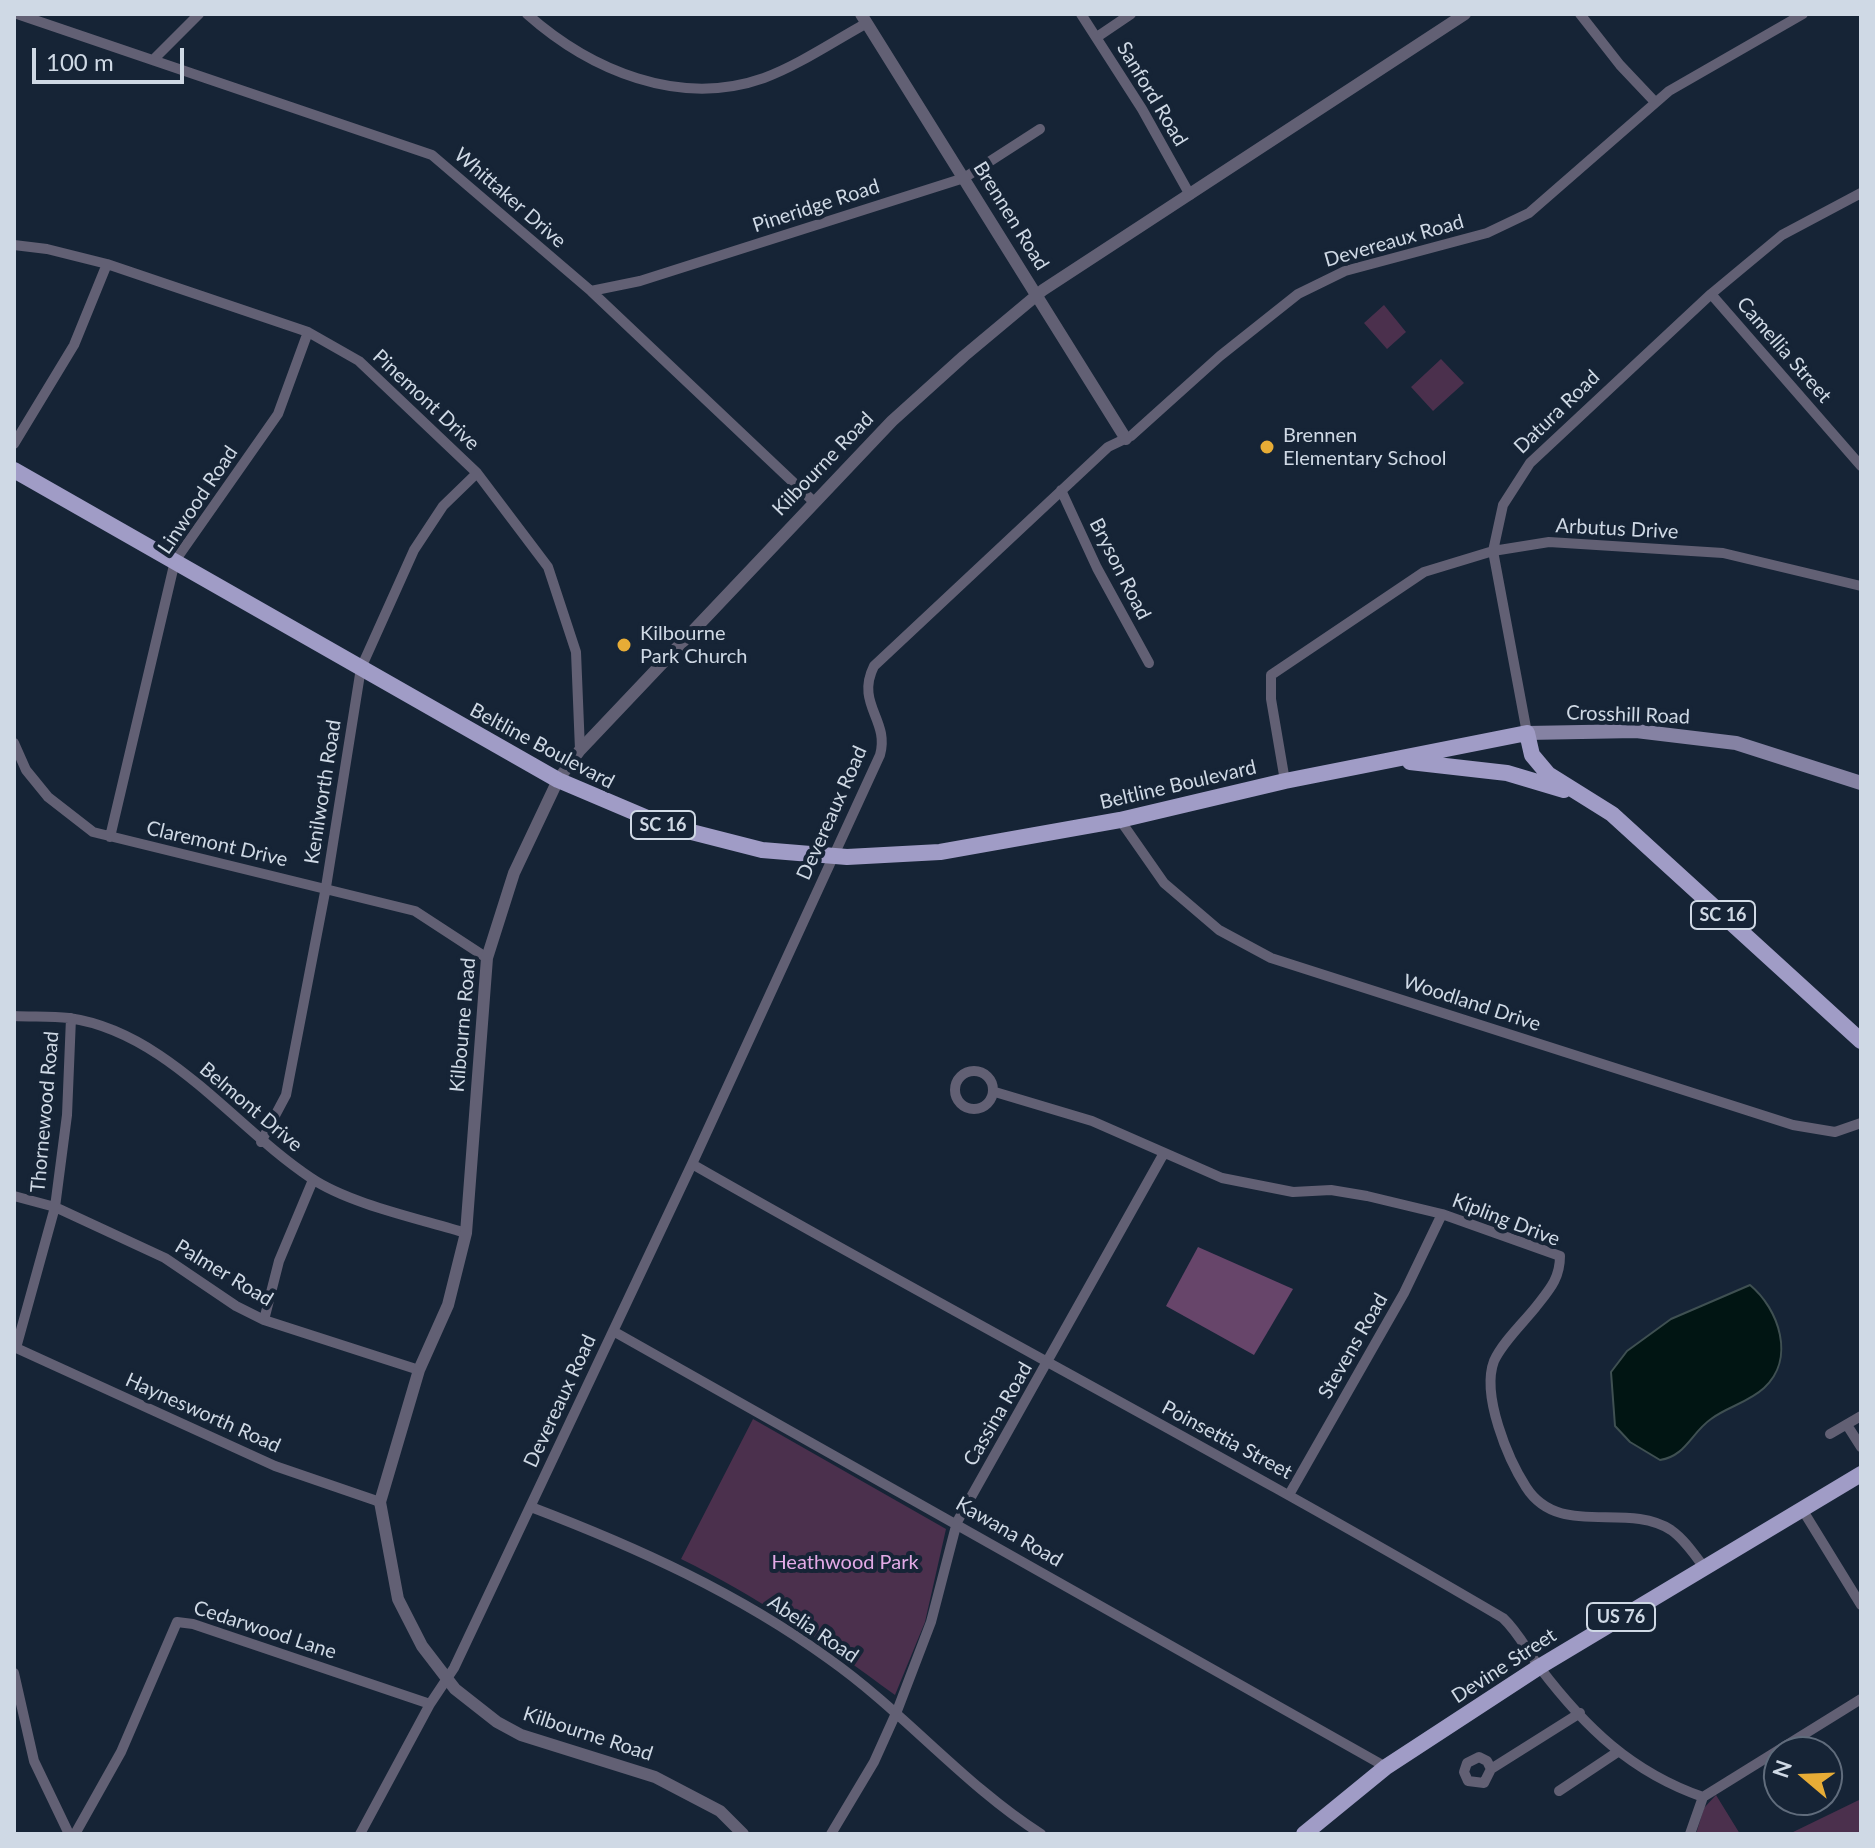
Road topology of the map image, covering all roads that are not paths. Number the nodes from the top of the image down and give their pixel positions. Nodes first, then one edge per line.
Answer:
1 (17, 14) edge
2 (199, 14) edge
3 (527, 14) edge
4 (1081, 14) edge
5 (1131, 14) edge
6 (1465, 14) edge
7 (1580, 14) edge
8 (1803, 14) edge
9 (864, 19) edge
10 (1097, 37) junction
11 (154, 59) junction
12 (1655, 102) junction
13 (1040, 129) dead end
14 (964, 178) junction
15 (1861, 193) edge
16 (1190, 195) junction
17 (14, 245) edge
18 (107, 264) junction
19 (591, 291) junction
20 (1711, 294) junction
21 (1037, 295) junction
22 (308, 332) junction
23 (1126, 439) junction
24 (14, 444) edge
25 (1861, 466) edge
26 (14, 470) edge
27 (477, 473) junction
28 (1061, 490) junction
29 (813, 501) junction
30 (1493, 551) junction
31 (175, 561) junction
32 (1861, 586) edge
33 (1149, 663) dead end
34 (361, 668) junction
35 (1527, 733) junction
36 (14, 743) edge
37 (580, 750) junction
38 (1390, 760) junction
39 (558, 780) junction
40 (1285, 781) junction
41 (1861, 783) edge
42 (1581, 794) junction
43 (1120, 820) junction
44 (110, 837) junction
45 (833, 857) junction
46 (326, 887) junction
47 (487, 958) junction
48 (14, 1016) edge
49 (71, 1018) junction
50 (1861, 1041) edge
51 (995, 1092) junction
52 (1861, 1123) edge
53 (261, 1142) junction
54 (1164, 1153) junction
55 (692, 1164) junction
56 (313, 1180) junction
57 (14, 1196) edge
58 (55, 1207) junction
59 (1442, 1214) junction
60 (466, 1233) junction
61 (264, 1320) junction
62 (613, 1331) junction
63 (15, 1348) edge
64 (1047, 1364) junction
65 (419, 1370) junction
66 (1861, 1416) edge
67 (1847, 1425) junction
68 (1830, 1434) dead end
69 (1861, 1447) edge
70 (1861, 1474) edge
71 (1290, 1493) junction
72 (380, 1502) junction
73 (531, 1507) junction
74 (1802, 1509) junction
75 (957, 1522) junction
76 (1703, 1566) junction
77 (1861, 1605) edge
78 (1539, 1667) junction
79 (14, 1673) edge
80 (446, 1681) junction
81 (1861, 1699) edge
82 (430, 1704) junction
83 (897, 1711) junction
84 (1580, 1713) junction
85 (1616, 1753) junction
86 (1386, 1767) junction
87 (1491, 1769) dead end
88 (1559, 1791) dead end
89 (1703, 1797) junction
90 (69, 1834) edge
91 (75, 1834) edge
92 (360, 1834) edge
93 (743, 1834) edge
94 (831, 1834) edge
95 (1041, 1834) edge
96 (1304, 1834) edge
97 (1690, 1834) edge

1 - 11 street, Whittaker Drive
2 - 11 street
3 - 9 street
4 - 10 street, Sanford Road
5 - 10 street
6 - 16 street, Kilbourne Road
7 - 12 street
8 - 12 street, Devereaux Road
9 - 14 street, Brennen Road
10 - 16 street, Sanford Road
11 - 19 street, Whittaker Drive
12 - 23 street, Devereaux Road
13 - 14 street, Pineridge Road
14 - 19 street, Pineridge Road
14 - 21 street, Brennen Road
15 - 20 street, Datura Road
16 - 21 street, Kilbourne Road
17 - 18 street, Pinemont Drive
18 - 22 street, Pinemont Drive
18 - 24 street
19 - 29 street, Whittaker Drive
20 - 25 street, Camellia Street
20 - 30 street, Datura Road
21 - 23 street, Brennen Road
21 - 29 street, Kilbourne Road
22 - 27 street, Pinemont Drive
22 - 31 street, Linwood Road
23 - 28 street, Devereaux Road
26 - 31 main road, Beltline Boulevard / SC 16
27 - 34 street, Kenilworth Road
27 - 37 street, Pinemont Drive
28 - 33 street, Bryson Road
28 - 45 street, Devereaux Road
29 - 37 street, Kilbourne Road
30 - 32 street, Arbutus Drive
30 - 35 street, Datura Road
30 - 40 street, Arbutus Drive
31 - 34 main road, Beltline Boulevard / SC 16
31 - 44 street, Linwood Road
34 - 39 main road, Beltline Boulevard / SC 16
34 - 46 street, Kenilworth Road
35 - 38 main road, Crosshill Road / SC 16
35 - 41 main road, Crosshill Road
35 - 42 main road, Datura Road / SC 16
36 - 44 street, Claremont Drive
37 - 39 street, Kilbourne Road
38 - 40 main road, Beltline Boulevard / SC 16
38 - 42 main road, SC 16
39 - 45 main road, Beltline Boulevard / SC 16
39 - 47 street, Kilbourne Road
40 - 43 main road, Beltline Boulevard / SC 16
42 - 50 main road, SC 16
43 - 45 main road, Beltline Boulevard / SC 16
43 - 52 street, Woodland Drive
44 - 46 street, Claremont Drive
45 - 55 street, Devereaux Road
46 - 47 street, Claremont Drive
46 - 53 street, Kenilworth Road
47 - 60 street, Kilbourne Road
48 - 49 street, Belmont Drive
49 - 53 street, Belmont Drive
49 - 58 street, Thornewood Road
51 - 51 street, Kipling Drive
51 - 54 street, Kipling Drive
53 - 56 street, Belmont Drive
54 - 59 street, Kipling Drive
54 - 64 street, Cassina Road
55 - 62 street, Devereaux Road
55 - 64 street, Poinsettia Street
56 - 60 street, Belmont Drive
56 - 61 street
57 - 58 street, Palmer Road
58 - 61 street, Palmer Road
58 - 63 street, Thornewood Road
59 - 71 street, Stevens Road
59 - 76 street, Kipling Drive
60 - 65 street, Kilbourne Road
61 - 65 street, Palmer Road
62 - 73 street, Devereaux Road
62 - 75 street, Kawana Road
63 - 72 street, Haynesworth Road
64 - 71 street, Poinsettia Street
64 - 75 street, Cassina Road
65 - 72 street, Kilbourne Road
66 - 67 street
67 - 68 street
67 - 69 street
70 - 74 main road, Devine Street / US 76
71 - 78 street, Poinsettia Street
72 - 80 street, Kilbourne Road
73 - 80 street, Devereaux Road
73 - 83 street, Abelia Road
74 - 76 main road, Devine Street / US 76
74 - 77 street
75 - 83 street, Cassina Road
75 - 86 street, Kawana Road
76 - 78 main road, Devine Street / US 76
78 - 84 street, Poinsettia Street
78 - 86 main road, Devine Street / US 76
79 - 90 street
80 - 82 street, Devereaux Road
80 - 93 street, Kilbourne Road
81 - 89 street
82 - 91 street, Cedarwood Lane
82 - 92 street, Devereaux Road
83 - 94 street, Cassina Road
83 - 95 street, Abelia Road
84 - 85 street, Poinsettia Street
84 - 87 street
85 - 88 street
85 - 89 street, Poinsettia Street
86 - 96 main road, Devine Street / US 76
89 - 97 street

